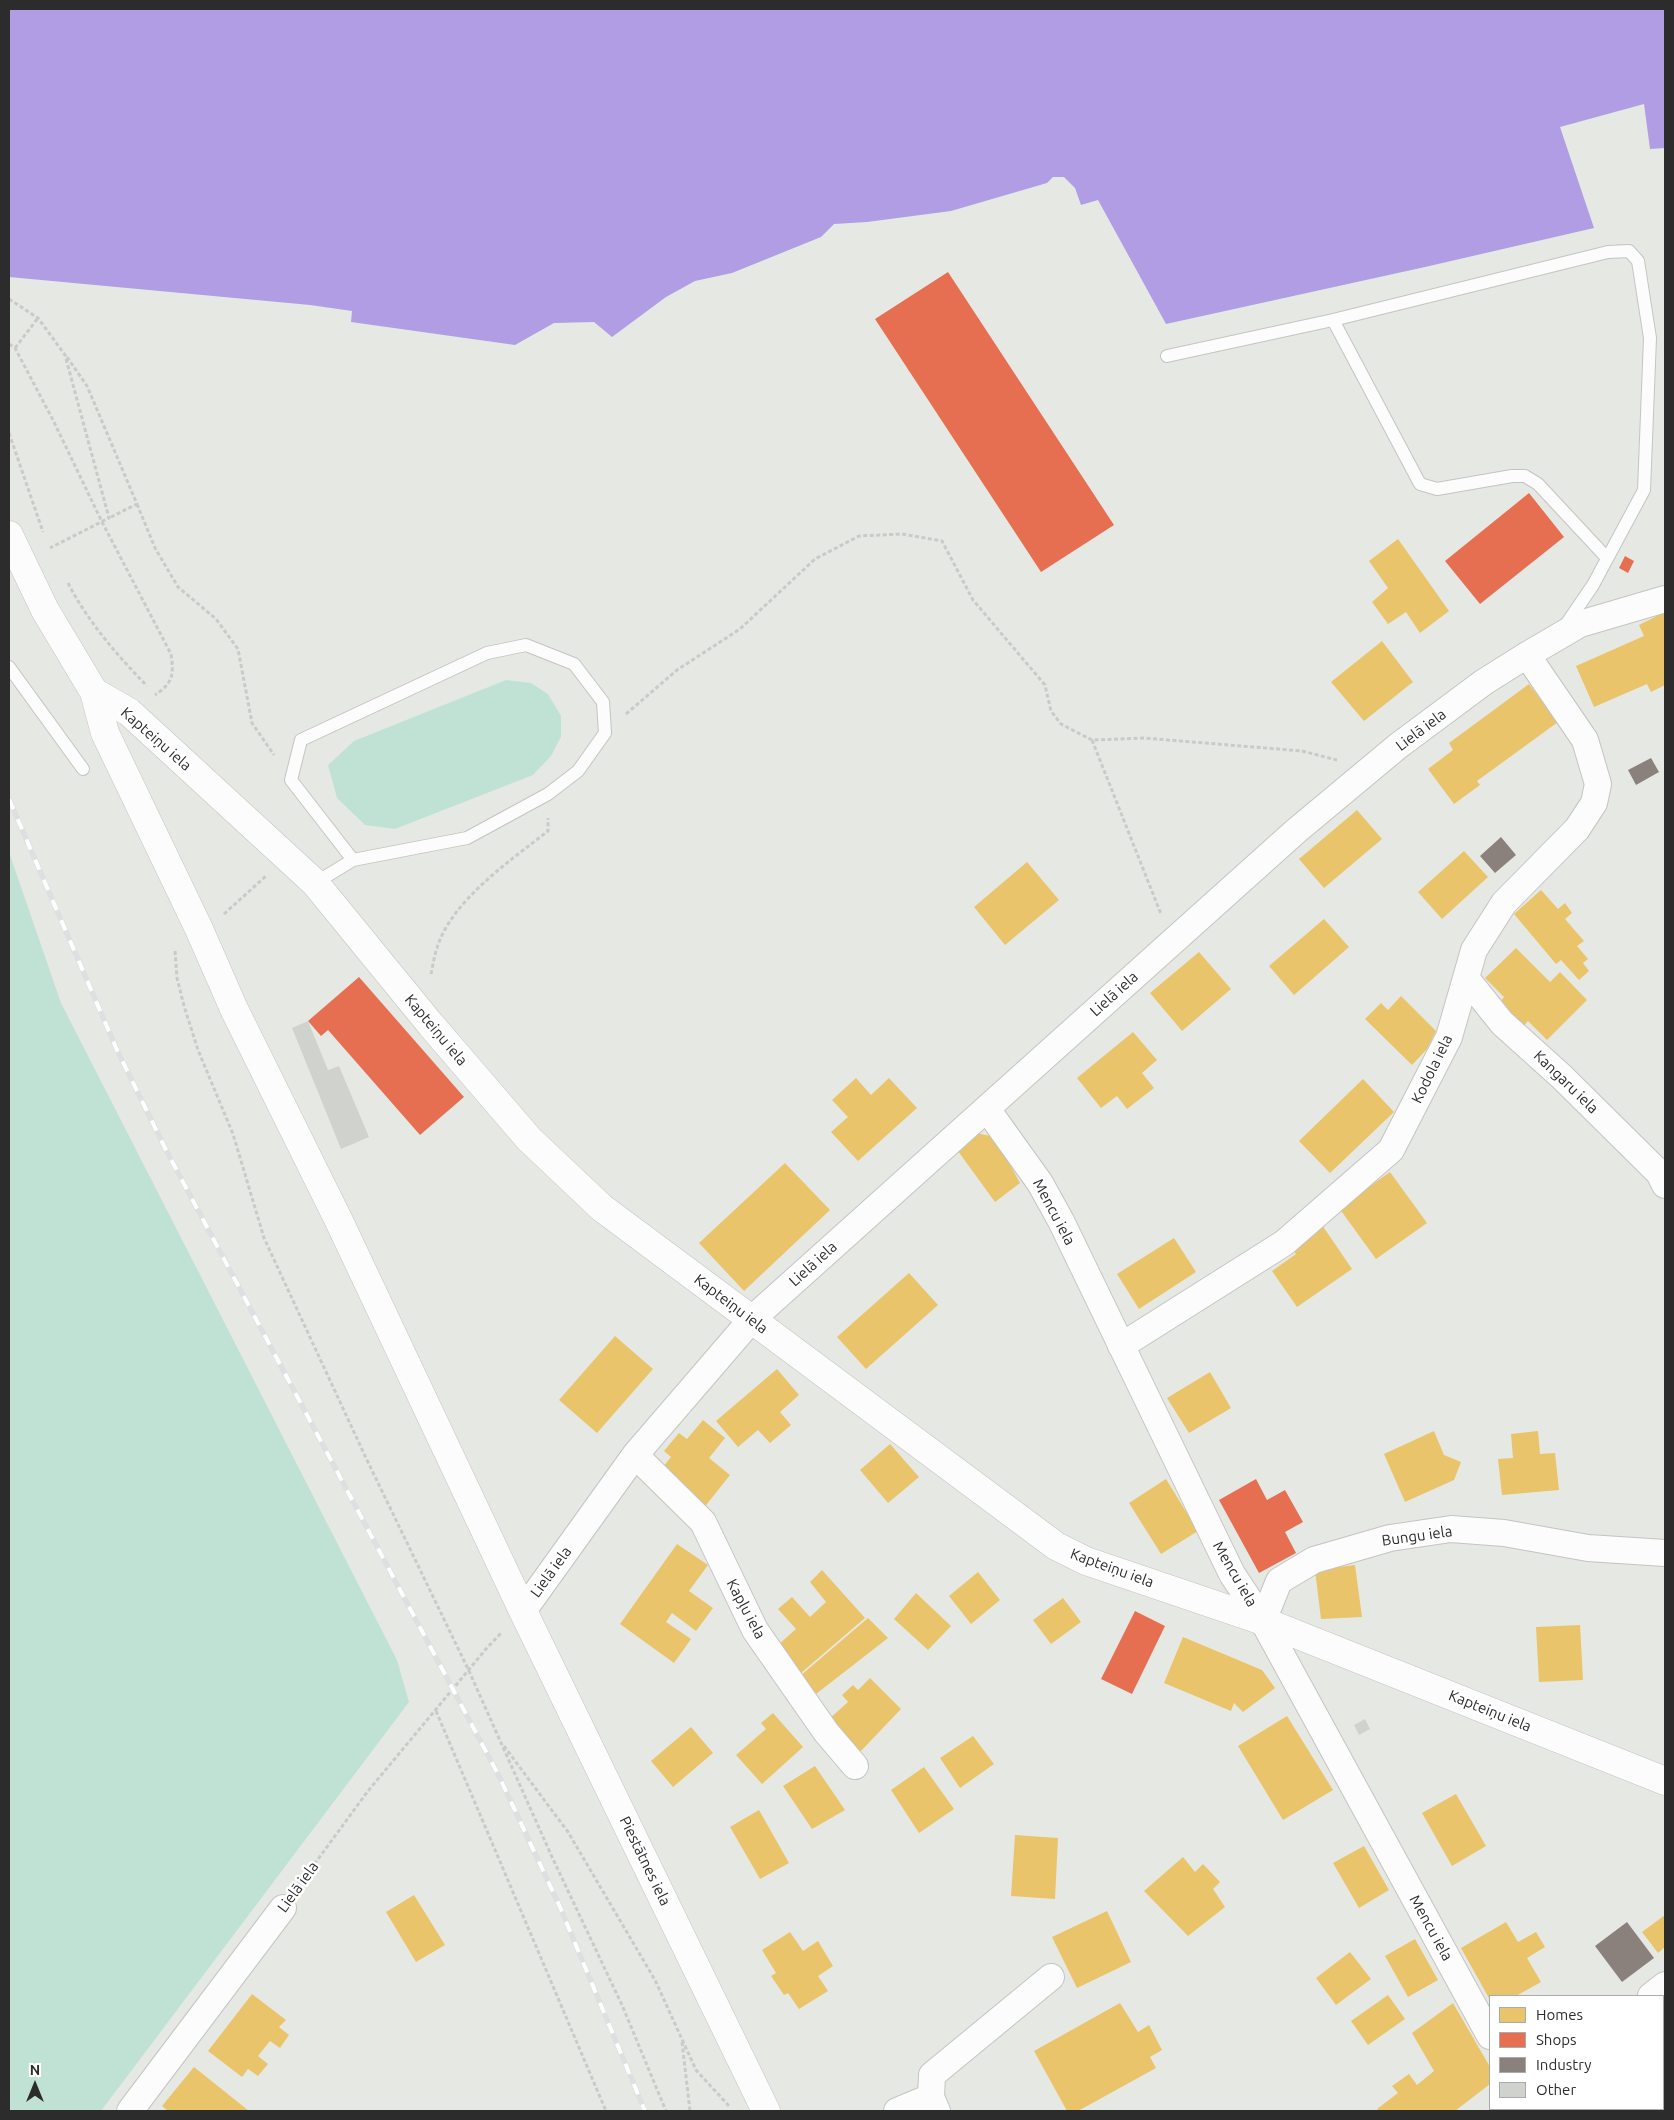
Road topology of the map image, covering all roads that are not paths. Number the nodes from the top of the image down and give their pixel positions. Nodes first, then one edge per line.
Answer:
1 (1333, 320) junction
2 (1167, 356) dead end
3 (10, 539) edge
4 (1607, 558) junction
5 (1665, 599) edge
6 (1557, 637) junction
7 (1527, 655) junction
8 (9, 667) edge
9 (94, 692) junction
10 (83, 769) dead end
11 (353, 860) junction
12 (315, 883) junction
13 (1466, 978) junction
14 (987, 1109) junction
15 (1665, 1185) edge
16 (752, 1319) junction
17 (1121, 1346) junction
18 (635, 1455) junction
19 (1665, 1553) edge
20 (523, 1611) junction
21 (1263, 1621) junction
22 (855, 1766) dead end
23 (1665, 1781) edge
24 (283, 1908) road end
25 (1051, 1977) dead end
26 (1665, 1985) edge
27 (1652, 1995) edge
28 (1489, 2034) edge
29 (934, 2104) edge
30 (130, 2111) edge
31 (766, 2111) edge
32 (897, 2111) edge

1 - 2 lane
1 - 4 lane
1 - 4 lane
3 - 9 street, Kapteiņu iela
4 - 6 lane
5 - 6 street, Lielā iela
6 - 7 street, Lielā iela
7 - 13 street, Kodola iela
7 - 14 street, Lielā iela
8 - 10 lane
9 - 12 street, Kapteiņu iela
9 - 20 street, Piestātnes iela
11 - 11 lane
11 - 12 lane
12 - 16 street, Kapteiņu iela
13 - 15 street, Kangaru iela
13 - 17 street, Kodola iela
14 - 16 street, Lielā iela
14 - 17 street, Mencu iela
16 - 18 street, Lielā iela
16 - 21 street, Kapteiņu iela
17 - 21 street, Mencu iela
18 - 20 street, Lielā iela
18 - 22 street, Kapļu iela
19 - 21 street, Bungu iela
20 - 31 street, Piestātnes iela
21 - 23 street, Kapteiņu iela
21 - 28 street, Mencu iela
24 - 30 street, Lielā iela
25 - 29 street
26 - 27 street
29 - 32 street

